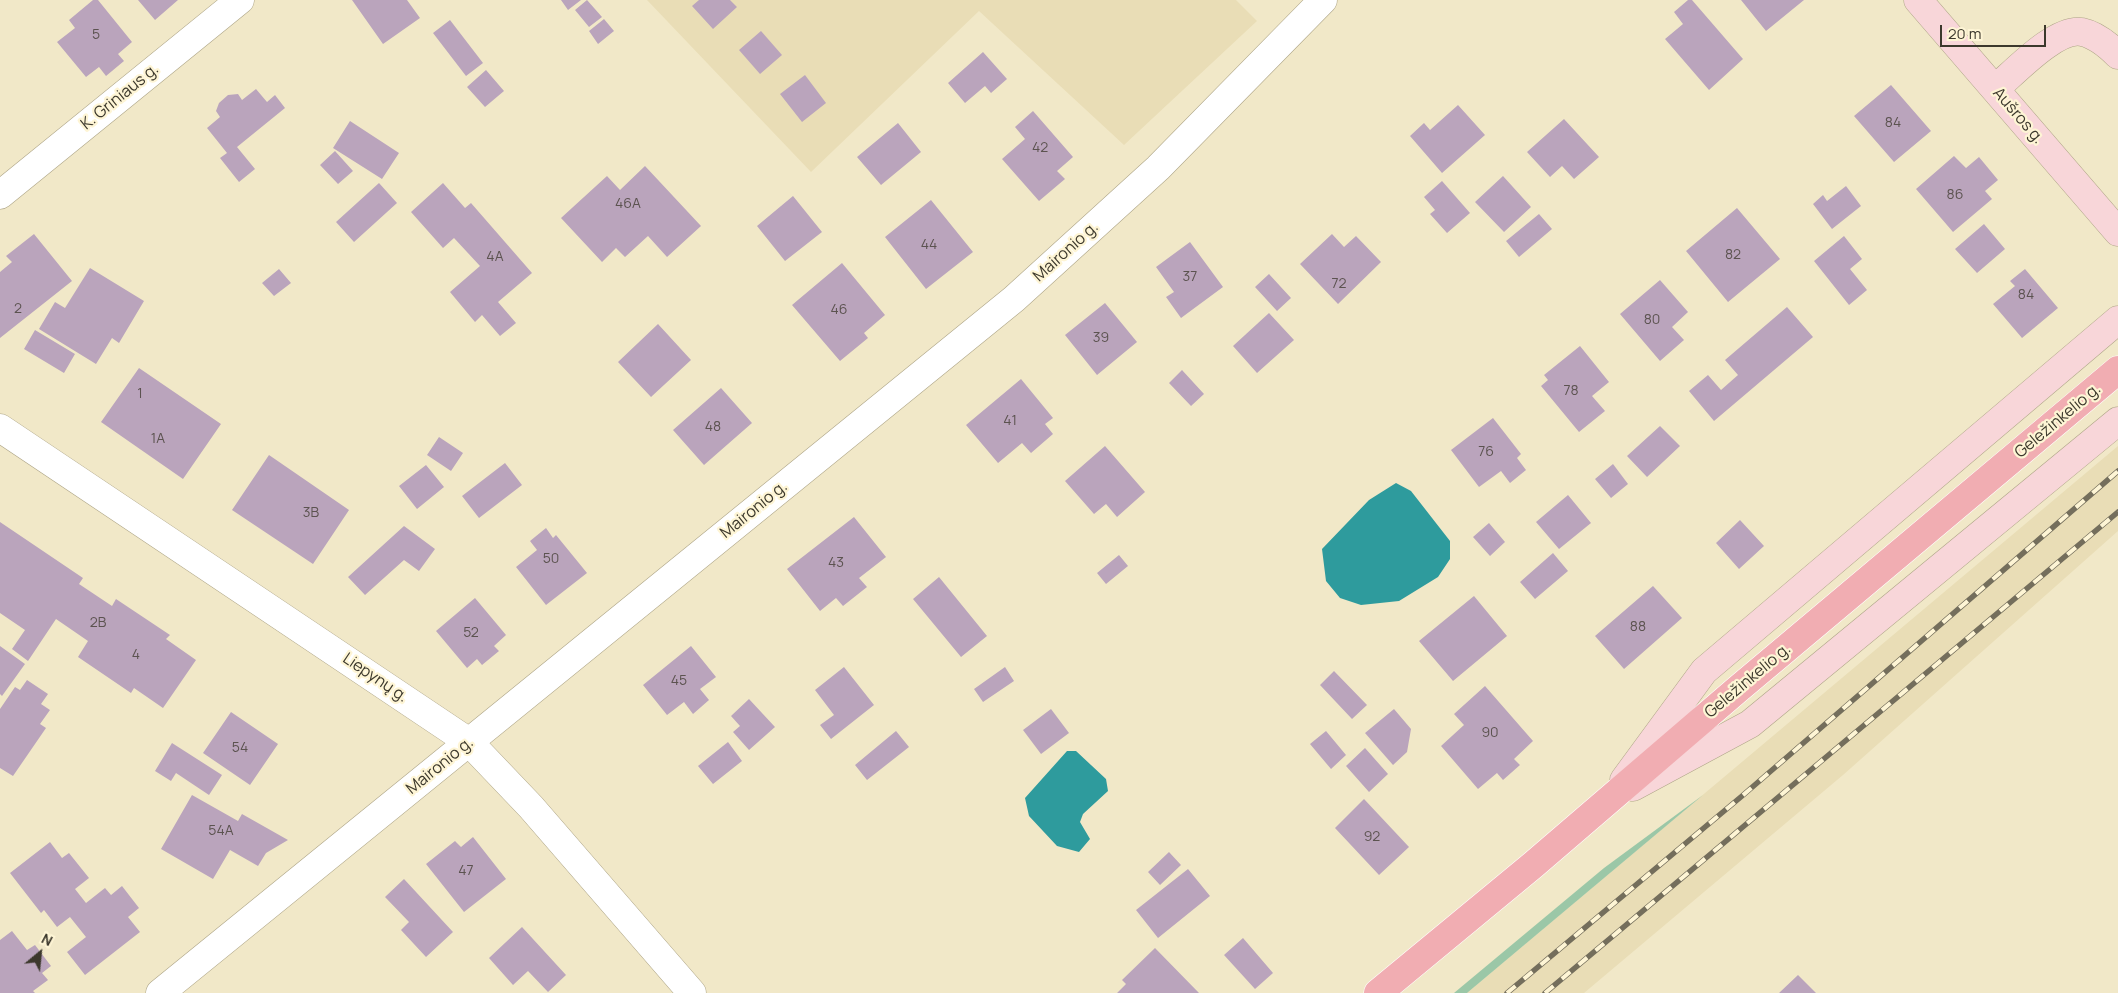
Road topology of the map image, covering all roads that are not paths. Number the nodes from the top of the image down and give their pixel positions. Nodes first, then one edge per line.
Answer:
1 (240, 0) edge
2 (1323, 0) edge
3 (1918, 0) edge
4 (2118, 55) edge
5 (1995, 90) junction
6 (0, 195) edge
7 (2118, 232) edge
8 (2118, 320) edge
9 (2118, 370) edge
10 (2118, 421) edge
11 (0, 428) edge
12 (469, 742) junction
13 (1610, 799) junction
14 (160, 993) edge
15 (692, 993) edge
16 (1378, 993) edge

1 - 6 street, K. Griniaus g.
2 - 12 street, Maironio g.
3 - 5 street, Aušros g.
4 - 5 street
5 - 7 street, Aušros g.
8 - 13 street
9 - 13 main road, Geležinkelio g.
10 - 13 street
11 - 12 street, Liepynų g.
12 - 14 street, Maironio g.
12 - 15 street, Liepynų g.
13 - 16 main road, Geležinkelio g.

